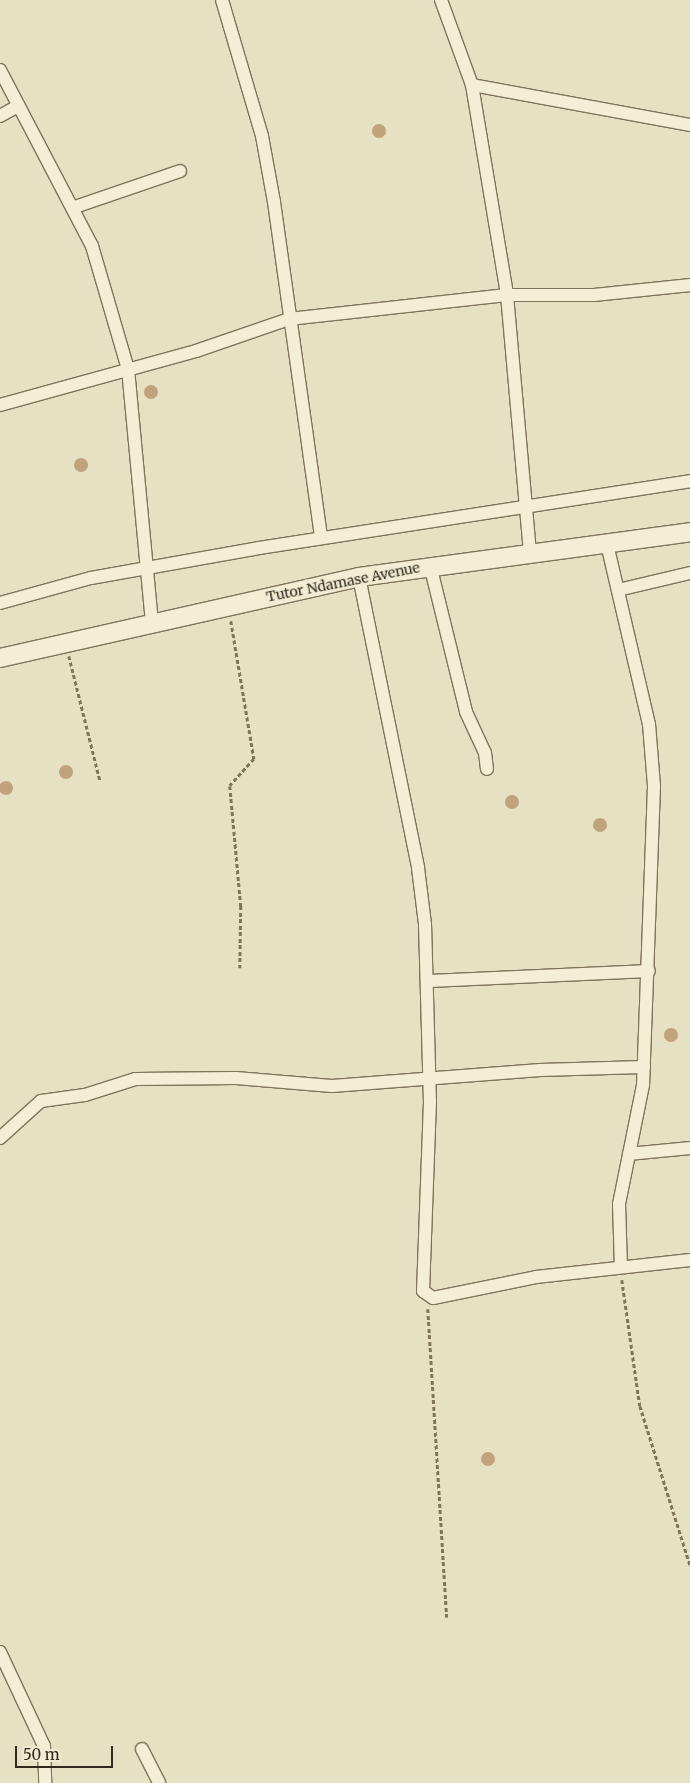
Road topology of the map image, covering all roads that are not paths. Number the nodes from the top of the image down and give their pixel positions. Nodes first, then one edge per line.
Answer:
1 (222, 0) edge
2 (441, 0) edge
3 (0, 70) edge
4 (472, 85) junction
5 (18, 106) junction
6 (0, 116) edge
7 (690, 125) edge
8 (180, 171) dead end
9 (75, 207) junction
10 (690, 285) edge
11 (507, 295) junction
12 (289, 318) junction
13 (128, 369) junction
14 (0, 405) edge
15 (690, 481) edge
16 (525, 509) junction
17 (690, 532) edge
18 (321, 538) junction
19 (608, 544) junction
20 (530, 554) junction
21 (430, 565) junction
22 (145, 568) junction
23 (690, 573) edge
24 (359, 577) junction
25 (618, 590) junction
26 (0, 603) edge
27 (152, 622) junction
28 (0, 658) edge
29 (487, 769) dead end
30 (648, 971) junction
31 (430, 981) junction
32 (644, 1067) junction
33 (430, 1079) junction
34 (0, 1138) edge
35 (690, 1148) edge
36 (629, 1154) junction
37 (690, 1260) edge
38 (621, 1266) junction
39 (0, 1652) edge
40 (142, 1749) dead end
41 (45, 1783) edge
42 (159, 1783) edge

1 - 12 street
2 - 4 street
3 - 5 street
4 - 7 street
4 - 11 street
5 - 6 street
5 - 9 street
8 - 9 street
9 - 13 street
10 - 11 street
11 - 12 street
11 - 16 street
12 - 13 street
12 - 18 street
13 - 14 street
13 - 22 street
15 - 16 street
16 - 18 street
16 - 20 street
17 - 19 street, Tutor Ndamase Avenue
18 - 22 street
19 - 20 street, Tutor Ndamase Avenue
19 - 25 street
20 - 21 street, Tutor Ndamase Avenue
21 - 24 street, Tutor Ndamase Avenue
21 - 29 street
22 - 26 street
22 - 27 street
23 - 25 street
24 - 27 street, Tutor Ndamase Avenue
24 - 31 street
25 - 30 street
27 - 28 street, Tutor Ndamase Avenue
30 - 31 street
30 - 32 street
31 - 33 street
32 - 33 street
32 - 36 street
33 - 34 street
33 - 38 street
35 - 36 street
36 - 38 street
37 - 38 street
39 - 41 street
40 - 42 street

